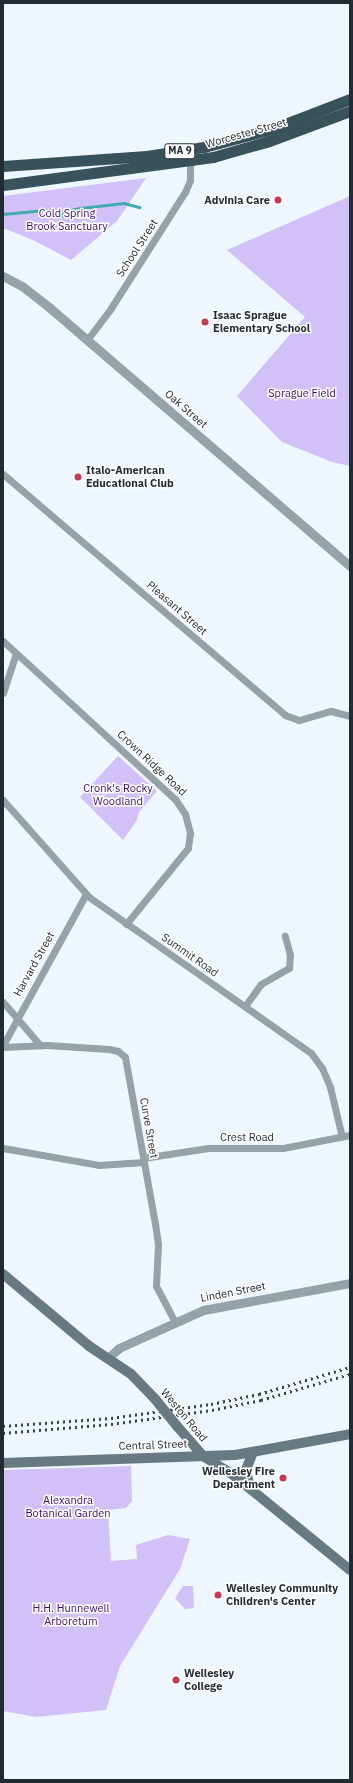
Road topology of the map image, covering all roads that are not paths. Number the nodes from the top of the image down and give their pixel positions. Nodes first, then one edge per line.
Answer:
1 (350, 99) edge
2 (350, 110) edge
3 (190, 162) junction
4 (3, 166) edge
5 (3, 185) edge
6 (3, 276) edge
7 (87, 340) junction
8 (3, 474) edge
9 (350, 566) edge
10 (3, 640) edge
11 (16, 653) junction
12 (3, 693) edge
13 (350, 716) edge
14 (3, 800) edge
15 (86, 894) junction
16 (126, 924) junction
17 (285, 936) dead end
18 (3, 1002) edge
19 (245, 1006) junction
20 (18, 1018) junction
21 (40, 1045) junction
22 (3, 1046) edge
23 (350, 1135) edge
24 (342, 1137) junction
25 (3, 1148) edge
26 (144, 1160) junction
27 (3, 1274) edge
28 (350, 1283) edge
29 (175, 1322) junction
30 (108, 1358) junction
31 (350, 1434) edge
32 (252, 1454) junction
33 (203, 1456) junction
34 (3, 1463) edge
35 (250, 1488) junction
36 (350, 1570) edge

1 - 4 highway, Worcester Street / MA 9
2 - 3 highway, Worcester Street / MA 9
3 - 5 highway, Worcester Street / MA 9
3 - 7 street, School Street
6 - 7 street, Oak Street
7 - 9 street, Oak Street
8 - 13 street, Pleasant Street
10 - 11 street, Crown Ridge Road
11 - 12 street
11 - 16 street, Crown Ridge Road
14 - 15 street, Summit Road
15 - 16 street, Summit Road
15 - 20 street, Harvard Street
16 - 19 street, Summit Road
17 - 19 street
18 - 20 street
19 - 24 street, Summit Road
20 - 21 street
20 - 22 street, Harvard Street
21 - 22 street, Curve Street
21 - 26 street, Curve Street
23 - 24 street, Crest Road
24 - 26 street, Crest Road
25 - 26 street, Crest Road
26 - 29 street, Curve Street
27 - 30 main road, Weston Road
28 - 29 street, Linden Street
29 - 30 street, Linden Street
30 - 33 main road, Weston Road, bridge
31 - 32 main road, Central Street
32 - 33 main road, Central Street
32 - 35 main road
33 - 34 main road, Central Street
33 - 35 main road, Weston Road
35 - 36 main road, Weston Road

